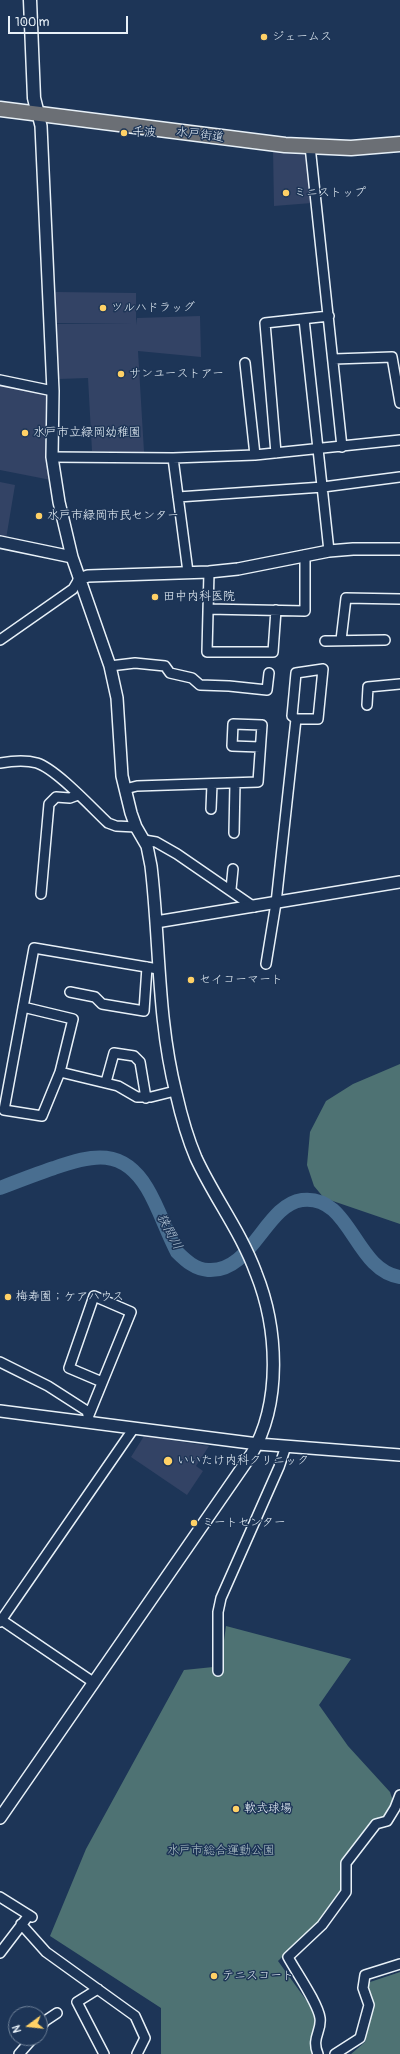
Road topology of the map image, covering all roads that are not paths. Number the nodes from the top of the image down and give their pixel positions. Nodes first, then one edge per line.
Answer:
1 (30, 0) edge
2 (0, 109) edge
3 (38, 114) junction
4 (400, 144) edge
5 (310, 146) junction
6 (329, 316) junction
7 (304, 319) junction
8 (334, 359) junction
9 (245, 363) dead end
10 (0, 380) edge
11 (398, 380) edge
12 (53, 391) junction
13 (400, 404) edge
14 (400, 440) edge
15 (342, 447) junction
16 (318, 449) junction
17 (276, 453) junction
18 (255, 455) junction
19 (52, 457) junction
20 (173, 458) junction
21 (400, 477) edge
22 (323, 487) junction
23 (178, 497) junction
24 (0, 542) edge
25 (400, 549) edge
26 (329, 551) junction
27 (305, 556) junction
28 (72, 557) junction
29 (188, 572) junction
30 (209, 572) junction
31 (79, 579) junction
32 (400, 599) edge
33 (208, 609) junction
34 (276, 610) junction
35 (0, 640) edge
36 (341, 640) junction
37 (385, 640) dead end
38 (325, 641) dead end
39 (110, 666) junction
40 (269, 673) dead end
41 (400, 684) edge
42 (367, 705) dead end
43 (296, 719) junction
44 (260, 747) dead end
45 (0, 763) edge
46 (235, 783) junction
47 (212, 784) junction
48 (125, 789) junction
49 (78, 795) junction
50 (211, 809) dead end
51 (136, 827) junction
52 (234, 833) dead end
53 (144, 840) junction
54 (233, 869) dead end
55 (400, 882) edge
56 (231, 889) junction
57 (41, 894) dead end
58 (276, 903) junction
59 (254, 907) junction
60 (156, 922) junction
61 (266, 964) dead end
62 (153, 968) junction
63 (70, 992) dead end
64 (23, 1007) junction
65 (60, 1072) junction
66 (106, 1082) junction
67 (175, 1091) junction
68 (146, 1098) junction
69 (0, 1362) edge
70 (102, 1382) junction
71 (0, 1411) edge
72 (89, 1419) junction
73 (134, 1428) junction
74 (258, 1444) junction
75 (286, 1446) junction
76 (400, 1455) edge
77 (0, 1621) edge
78 (218, 1671) dead end
79 (93, 1682) junction
80 (400, 1796) edge
81 (0, 1818) edge
82 (0, 1897) edge
83 (21, 1924) junction
84 (0, 1953) edge
85 (400, 1964) edge
86 (98, 1989) junction
87 (57, 2014) dead end
88 (48, 2019) edge
89 (26, 2046) edge
90 (19, 2054) edge
91 (104, 2054) edge
92 (137, 2054) edge
93 (318, 2054) edge
94 (335, 2054) edge

1 - 3 main road
2 - 3 main road, 水戸街道
3 - 5 main road, 水戸街道
3 - 12 street
4 - 5 main road, 水戸街道
5 - 6 street
6 - 7 street
6 - 8 street
7 - 16 street
7 - 17 street
8 - 11 street
8 - 15 street
9 - 18 street
10 - 12 street
11 - 13 street
12 - 19 street
14 - 15 street
15 - 16 street
16 - 17 street
16 - 22 street
17 - 18 street
18 - 20 street
19 - 20 street
19 - 28 street
20 - 23 street
21 - 22 street
22 - 23 street
22 - 26 street
23 - 29 street
24 - 28 street
25 - 26 street
26 - 27 street
27 - 30 street
27 - 34 street
28 - 31 street
29 - 30 street
29 - 31 street
30 - 33 street
31 - 35 street
31 - 39 street
32 - 36 street
33 - 34 street
33 - 34 street
36 - 37 street
36 - 38 street
39 - 40 street
39 - 48 street
41 - 42 street
43 - 43 street
43 - 58 street
44 - 46 street
45 - 49 street
46 - 47 street
46 - 52 street
47 - 48 street
47 - 50 street
48 - 51 street
49 - 51 street
49 - 57 street
51 - 53 street
53 - 56 street
53 - 60 street
54 - 56 street
55 - 58 street
56 - 59 street
58 - 59 street
58 - 61 street
59 - 60 street
60 - 62 street
62 - 63 street
62 - 64 street
62 - 67 street
64 - 65 street
64 - 65 street
65 - 66 street
66 - 68 street
66 - 68 street
67 - 68 street
67 - 74 street
69 - 72 street
70 - 70 street
70 - 72 street
71 - 72 street
72 - 73 street
73 - 74 street
73 - 77 street
74 - 75 street
74 - 79 street
75 - 76 street
75 - 78 street
77 - 79 street
79 - 81 street
80 - 93 street
82 - 83 street
83 - 84 street
83 - 86 street
85 - 94 street
86 - 91 street
86 - 92 street
87 - 88 street
89 - 90 street

